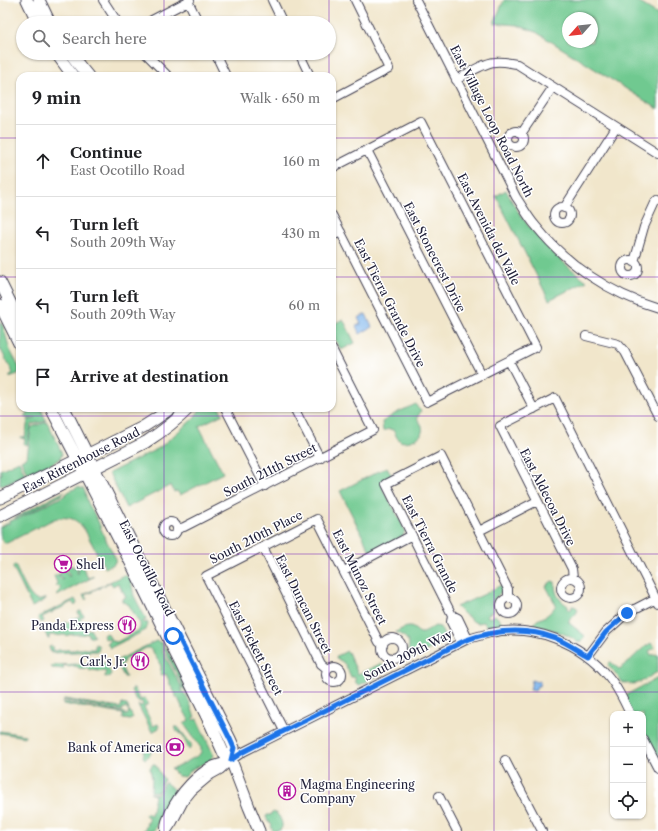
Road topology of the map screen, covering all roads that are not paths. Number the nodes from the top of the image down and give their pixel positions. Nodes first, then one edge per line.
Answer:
1 (26, 0) edge
2 (39, 0) edge
3 (103, 0) edge
4 (189, 0) edge
5 (272, 0) edge
6 (355, 0) edge
7 (416, 0) edge
8 (34, 16) edge
9 (47, 16) edge
10 (113, 16) edge
11 (159, 16) edge
12 (196, 16) edge
13 (280, 16) edge
14 (61, 60) edge
15 (75, 60) edge
16 (152, 60) edge
17 (218, 60) edge
18 (302, 60) edge
19 (70, 72) edge
20 (84, 72) edge
21 (164, 72) edge
22 (224, 72) edge
23 (308, 72) edge
24 (456, 80) junction
25 (553, 87) junction
26 (336, 97) edge
27 (616, 127) junction
28 (521, 134) dead end
29 (367, 150) junction
30 (658, 153) edge
31 (336, 166) edge
32 (658, 200) edge
33 (564, 208) dead end
34 (336, 223) edge
35 (341, 232) junction
36 (336, 234) edge
37 (634, 262) dead end
38 (0, 282) edge
39 (0, 306) edge
40 (658, 308) edge
41 (16, 314) edge
42 (586, 336) dead end
43 (16, 337) edge
44 (336, 357) edge
45 (509, 361) junction
46 (482, 375) junction
47 (534, 409) junction
48 (53, 412) edge
49 (66, 412) edge
50 (165, 412) edge
51 (185, 412) edge
52 (227, 412) edge
53 (296, 412) edge
54 (658, 416) edge
55 (87, 454) junction
56 (320, 458) junction
57 (77, 459) junction
58 (89, 471) junction
59 (265, 486) junction
60 (0, 498) edge
61 (537, 501) junction
62 (0, 516) edge
63 (317, 519) joint
64 (176, 529) dead end
65 (479, 531) junction
66 (412, 535) junction
67 (263, 547) junction
68 (344, 571) junction
69 (206, 576) joint
70 (573, 578) dead end
71 (508, 598) dead end
72 (657, 600) edge
73 (163, 629) junction
74 (178, 636) junction
75 (465, 640) junction
76 (383, 645) dead end
77 (588, 656) junction
78 (327, 669) dead end
79 (628, 711) edge
80 (284, 731) junction
81 (646, 745) edge
82 (231, 760) junction
83 (505, 760) dead end
84 (658, 768) edge
85 (439, 796) dead end
86 (166, 831) edge
87 (259, 831) edge
88 (457, 831) edge
89 (542, 831) edge

1 - 8 main road
2 - 9 main road
3 - 10 street
4 - 11 street
4 - 12 street
5 - 13 street
6 - 26 street
7 - 24 street, East Village Loop Road North
14 - 19 main road
15 - 20 main road
16 - 21 street
17 - 22 street
18 - 23 street
24 - 25 street
24 - 40 street, East Village Loop Road North
25 - 27 street
25 - 28 street
27 - 30 street
27 - 33 street
29 - 31 street
29 - 45 street, East Avenida del Valle
29 - 46 street, East Stonecrest Drive
32 - 37 street
34 - 35 street, East Tierra Grande Drive
35 - 36 street
35 - 46 street, East Tierra Grande Drive
38 - 41 main road
39 - 43 main road
42 - 54 street
44 - 56 street, South 211th Street
45 - 46 street
45 - 47 street
47 - 61 street, East Aldecoa Drive
47 - 72 street
48 - 57 main road, East Ocotillo Road
49 - 55 main road, East Ocotillo Road
50 - 55 main road, East Rittenhouse Road
51 - 58 main road, East Rittenhouse Road
52 - 59 street
53 - 56 street
55 - 57 main road, East Rittenhouse Road
55 - 58 main road, East Ocotillo Road
56 - 59 street, South 211th Street
57 - 58 main road, East Ocotillo Road
57 - 60 main road, East Rittenhouse Road
58 - 62 main road, East Rittenhouse Road
58 - 73 main road, East Ocotillo Road
58 - 74 main road, East Ocotillo Road
59 - 64 street, South 211th Street
61 - 65 street
61 - 70 street, East Aldecoa Drive
63 - 67 street, South 210th Place
63 - 68 street, East Munoz Street
65 - 66 street, East Tierra Grande
65 - 71 street
66 - 68 street
66 - 75 street, East Tierra Grande
67 - 69 street, South 210th Place
67 - 78 street, East Duncan Street
68 - 76 street, East Munoz Street
69 - 80 street, East Pickett Street
72 - 77 street
73 - 74 main road
73 - 82 main road, East Ocotillo Road
74 - 82 main road, East Ocotillo Road
75 - 77 street, South 209th Way
75 - 80 street, South 209th Way
77 - 79 street, South 209th Way
80 - 82 street, South 209th Way
81 - 84 street
82 - 86 street, South 209th Way
82 - 87 main road, East Ocotillo Road
83 - 89 street
85 - 88 street

